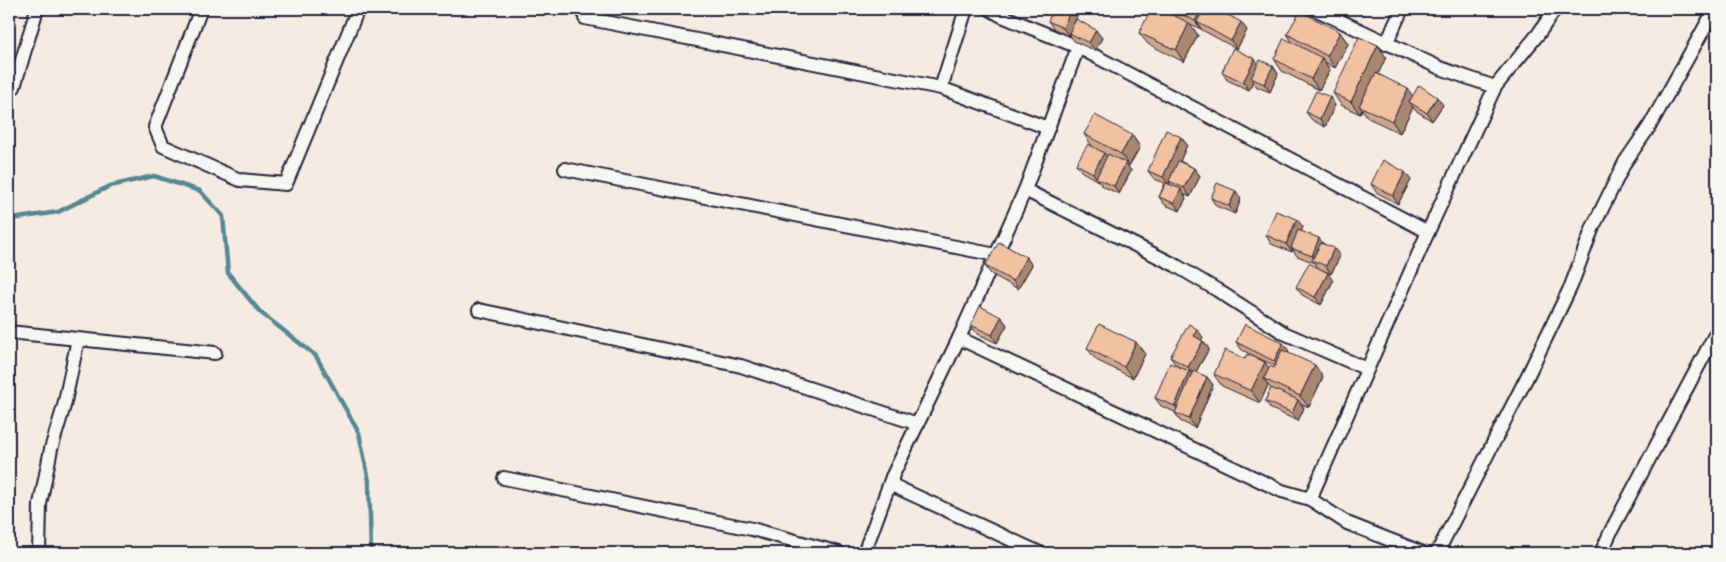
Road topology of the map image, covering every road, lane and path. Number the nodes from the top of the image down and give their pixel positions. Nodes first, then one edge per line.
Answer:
1 (37, 9) edge
2 (201, 9) edge
3 (358, 9) edge
4 (966, 9) edge
5 (990, 9) edge
6 (1315, 9) edge
7 (1402, 9) edge
8 (1555, 9) edge
9 (1715, 9) edge
10 (585, 18) dead end
11 (1386, 44) junction
12 (1078, 48) junction
13 (14, 87) dead end
14 (1495, 87) junction
15 (940, 88) junction
16 (1048, 128) junction
17 (565, 170) dead end
18 (1025, 190) junction
19 (1428, 232) junction
20 (996, 255) junction
21 (479, 310) dead end
22 (1717, 331) edge
23 (9, 332) edge
24 (959, 338) junction
25 (78, 339) junction
26 (216, 353) dead end
27 (1367, 369) junction
28 (918, 424) junction
29 (892, 477) junction
30 (504, 478) dead end
31 (1310, 499) junction
32 (38, 553) edge
33 (839, 553) edge
34 (864, 553) edge
35 (1040, 553) edge
36 (1423, 553) edge
37 (1436, 553) edge
38 (1601, 553) edge

1 - 13 street
2 - 3 street
4 - 15 street
5 - 12 street
6 - 11 street
7 - 11 street
8 - 14 street
9 - 37 street
10 - 15 street
11 - 14 street
12 - 16 street
12 - 19 street
14 - 19 street
15 - 16 street
16 - 18 street
17 - 20 street
18 - 20 street
18 - 27 street
19 - 27 street
20 - 24 street
21 - 28 street
22 - 38 street
23 - 25 street
24 - 28 street
24 - 31 street
25 - 26 street
25 - 32 street
27 - 31 street
28 - 29 street
29 - 34 street
29 - 35 street
30 - 33 street
31 - 36 street

